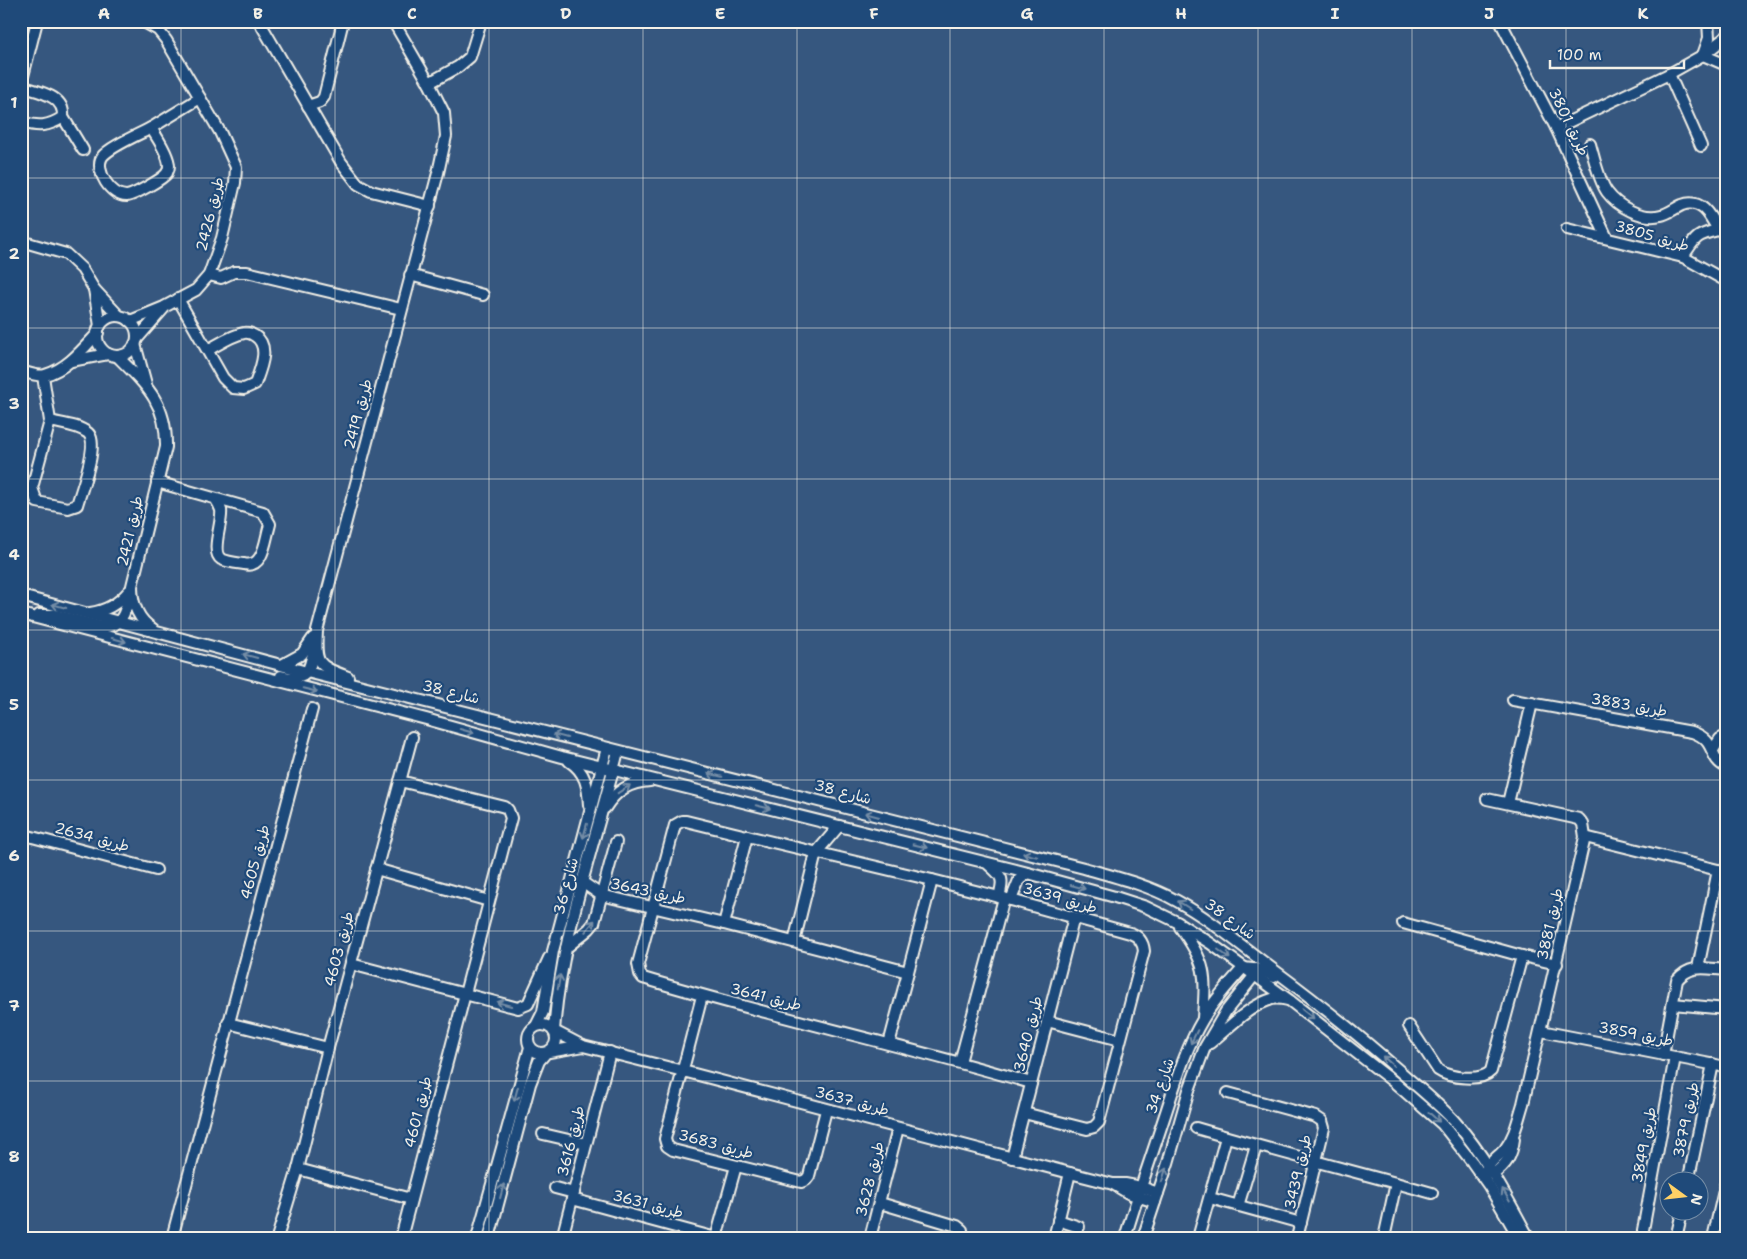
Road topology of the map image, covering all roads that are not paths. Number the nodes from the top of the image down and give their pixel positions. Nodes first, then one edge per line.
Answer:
1 (37, 21) edge
2 (142, 21) edge
3 (259, 21) edge
4 (343, 21) edge
5 (394, 21) edge
6 (481, 21) edge
7 (1500, 21) edge
8 (1708, 21) edge
9 (1726, 37) edge
10 (1726, 49) edge
11 (1707, 52) junction
12 (1726, 65) edge
13 (1669, 74) junction
14 (429, 83) junction
15 (21, 85) edge
16 (200, 98) junction
17 (308, 106) junction
18 (63, 117) junction
19 (21, 122) edge
20 (152, 128) junction
21 (1556, 128) junction
22 (1590, 144) dead end
23 (1701, 146) dead end
24 (83, 150) dead end
25 (430, 206) junction
26 (1567, 228) dead end
27 (1722, 229) edge
28 (1607, 238) junction
29 (21, 241) edge
30 (1683, 258) junction
31 (1721, 273) edge
32 (209, 275) junction
33 (410, 275) junction
34 (1726, 281) edge
35 (94, 288) junction
36 (484, 295) dead end
37 (178, 299) junction
38 (164, 307) junction
39 (401, 309) junction
40 (120, 316) junction
41 (130, 320) junction
42 (99, 330) junction
43 (136, 342) junction
44 (208, 350) junction
45 (113, 355) junction
46 (71, 361) junction
47 (21, 372) edge
48 (43, 376) junction
49 (146, 385) junction
50 (50, 421) junction
51 (156, 482) junction
52 (216, 500) junction
53 (132, 586) junction
54 (21, 596) edge
55 (86, 614) junction
56 (26, 615) edge
57 (119, 622) junction
58 (157, 631) junction
59 (317, 631) junction
60 (214, 665) junction
61 (282, 665) junction
62 (308, 672) junction
63 (392, 693) junction
64 (1513, 700) dead end
65 (1532, 703) junction
66 (312, 709) dead end
67 (1726, 736) edge
68 (412, 737) dead end
69 (607, 748) junction
70 (1713, 750) junction
71 (618, 751) junction
72 (562, 757) junction
73 (602, 767) junction
74 (1726, 767) edge
75 (614, 770) junction
76 (400, 781) junction
77 (660, 781) junction
78 (1486, 799) dead end
79 (1508, 803) junction
80 (589, 814) junction
81 (600, 818) junction
82 (839, 826) junction
83 (21, 834) edge
84 (747, 836) junction
85 (1586, 837) junction
86 (616, 842) dead end
87 (816, 853) junction
88 (986, 863) junction
89 (376, 869) junction
90 (156, 870) dead end
91 (1722, 871) edge
92 (1028, 873) junction
93 (932, 880) junction
94 (582, 882) junction
95 (601, 895) junction
96 (1005, 898) junction
97 (489, 901) junction
98 (653, 907) junction
99 (1074, 917) junction
100 (1177, 922) junction
101 (1403, 923) dead end
102 (724, 924) junction
103 (794, 942) junction
104 (566, 948) junction
105 (553, 951) junction
106 (1252, 954) junction
107 (1522, 956) junction
108 (351, 964) junction
109 (1557, 964) junction
110 (1243, 968) junction
111 (1698, 968) junction
112 (1726, 970) edge
113 (908, 972) junction
114 (1255, 972) junction
115 (464, 994) junction
116 (702, 996) junction
117 (1289, 1000) junction
118 (1319, 1003) junction
119 (1673, 1004) junction
120 (1726, 1009) edge
121 (1203, 1019) junction
122 (1047, 1021) junction
123 (228, 1023) junction
124 (536, 1026) junction
125 (1409, 1026) dead end
126 (554, 1031) junction
127 (1541, 1031) junction
128 (1120, 1040) junction
129 (890, 1044) junction
130 (583, 1046) junction
131 (530, 1047) junction
132 (1205, 1047) junction
133 (328, 1048) junction
134 (610, 1052) junction
135 (547, 1053) junction
136 (1663, 1055) junction
137 (1676, 1057) junction
138 (960, 1062) junction
139 (1713, 1064) junction
140 (1726, 1067) edge
141 (683, 1071) junction
142 (1031, 1083) junction
143 (1228, 1093) dead end
144 (826, 1110) junction
145 (1024, 1113) junction
146 (898, 1128) junction
147 (1196, 1128) dead end
148 (543, 1134) dead end
149 (1226, 1137) junction
150 (586, 1144) junction
151 (1256, 1146) junction
152 (1012, 1158) junction
153 (1315, 1161) junction
154 (1472, 1162) junction
155 (736, 1166) junction
156 (298, 1169) junction
157 (1489, 1170) junction
158 (1690, 1172) edge
159 (1070, 1173) junction
160 (1726, 1182) edge
161 (1396, 1183) junction
162 (1489, 1186) junction
163 (555, 1188) dead end
164 (1140, 1191) junction
165 (1432, 1193) dead end
166 (573, 1196) junction
167 (1157, 1198) junction
168 (1210, 1198) junction
169 (411, 1199) junction
170 (880, 1203) junction
171 (1238, 1206) junction
172 (1058, 1220) junction
173 (1301, 1222) junction
174 (1680, 1222) edge
175 (1079, 1227) dead end
176 (172, 1238) edge
177 (277, 1238) edge
178 (401, 1238) edge
179 (478, 1238) edge
180 (489, 1238) edge
181 (562, 1238) edge
182 (716, 1238) edge
183 (870, 1238) edge
184 (962, 1238) edge
185 (1054, 1238) edge
186 (1125, 1238) edge
187 (1143, 1238) edge
188 (1198, 1238) edge
189 (1297, 1238) edge
190 (1384, 1238) edge
191 (1518, 1238) edge
192 (1530, 1238) edge
193 (1643, 1238) edge
194 (1676, 1238) edge
195 (1713, 1238) edge

1 - 15 street
2 - 16 street, طريق 2426
3 - 17 street
4 - 17 street
5 - 14 street, طريق 2419
6 - 14 street
7 - 21 street, طريق 3801
8 - 11 street
9 - 11 street
10 - 11 street
11 - 12 street
11 - 13 street
13 - 21 street
13 - 23 street
14 - 25 street, طريق 2419
15 - 18 street
16 - 20 street
16 - 32 street, طريق 2426
17 - 25 street
18 - 19 street
18 - 24 street
20 - 20 street
21 - 28 street, طريق 3801
22 - 27 street
25 - 33 street, طريق 2419
26 - 28 street, طريق 3805
27 - 30 street
28 - 30 street, طريق 3805
29 - 35 street
30 - 31 street, طريق 3805
31 - 34 street, طريق 3805
32 - 37 street, طريق 2426
32 - 39 street
33 - 36 street
33 - 39 street, طريق 2419
35 - 40 street
35 - 42 street
37 - 38 street, طريق 2426
37 - 44 street
38 - 41 street, طريق 2426
38 - 43 street, طريق 2426
39 - 59 street, طريق 2419
40 - 41 street
40 - 42 street
41 - 43 street
42 - 45 street
42 - 46 street
43 - 45 street
43 - 49 street, طريق 2421
44 - 44 street
45 - 46 street
45 - 49 street, طريق 2421
46 - 48 street
47 - 48 street
48 - 50 street
49 - 51 street, طريق 2421
50 - 50 street
51 - 52 street, طريق 2421
51 - 53 street, طريق 2421
52 - 52 street, طريق 2421
53 - 55 street, طريق 2421
53 - 57 street
53 - 58 street, طريق 2421
55 -> 54 street, شارع 38
55 - 57 street, شارع 38
56 - 57 street
56 -> 60 street, شارع 38
57 - 58 street, شارع 38
61 -> 58 street, شارع 38
59 - 61 street, طريق 2419
59 - 62 street
59 - 63 street, طريق 2419
60 - 62 street
60 -> 72 street, شارع 38
61 - 62 street, شارع 38
62 - 63 street, شارع 38
69 -> 63 street, شارع 38
64 - 65 street, طريق 3883
65 - 70 street, طريق 3883
65 - 79 street
66 - 123 street, طريق 4605
67 - 70 street
68 - 76 street, طريق 4603
69 - 71 street, شارع 38
69 - 73 street, شارع 36
70 - 74 street, طريق 3883
71 - 75 street, شارع 36
106 -> 71 street, شارع 38
72 - 73 street, شارع 38
72 - 80 street
73 - 75 street, شارع 38
73 - 80 street, شارع 36
75 - 77 street, شارع 38
75 - 81 street, شارع 36
76 - 89 street, طريق 4603
76 - 97 street, طريق 4601
81 -> 77 street
77 -> 82 street, شارع 38
78 - 79 street
79 - 85 street
80 -> 105 street, شارع 36
81 - 94 street, شارع 36
82 - 87 street
82 -> 88 street, شارع 38
83 - 90 street, طريق 2634
84 - 87 street
84 - 98 street, طريق 3641
84 - 102 street
85 - 91 street
85 - 109 street, طريق 3881
86 - 95 street
87 - 93 street
87 - 103 street
88 - 92 street, شارع 38
88 - 96 street
89 - 97 street
89 - 108 street, طريق 4603
91 - 111 street
92 - 96 street
92 -> 100 street, شارع 38
93 - 96 street
93 - 113 street
94 - 95 street
94 - 104 street, شارع 36
95 - 98 street, طريق 3643
104 -> 95 street, طريق 3643
96 - 99 street, طريق 3639
96 - 138 street, طريق 3639
97 - 115 street, طريق 4601
98 - 102 street, طريق 3643
98 - 116 street, طريق 3641
99 - 122 street, طريق 3640
99 - 128 street, طريق 3639
100 -> 110 street, شارع 38
100 - 121 street
101 - 107 street
102 - 103 street, طريق 3643
103 - 113 street, طريق 3643
126 -> 104 street, شارع 36
105 -> 115 street
105 - 124 street, شارع 36
106 - 114 street
106 - 118 street, شارع 38
107 - 109 street
107 - 125 street
108 - 115 street
108 - 133 street, طريق 4603
109 - 127 street, طريق 3881
110 - 114 street
110 - 121 street, شارع 34
111 - 112 street
111 - 119 street
113 - 129 street
114 - 117 street
114 - 118 street
114 - 132 street, شارع 34
115 - 169 street, طريق 4601
116 - 129 street, طريق 3641
116 - 141 street, طريق 3683
117 - 132 street
117 -> 154 street
157 -> 118 street, شارع 38
119 - 120 street
119 - 136 street
121 -> 164 street, شارع 34
122 - 128 street
122 - 142 street, طريق 3640
123 - 133 street
123 - 176 street, طريق 4605
124 - 126 street
124 - 131 street
126 - 130 street, طريق 3637
126 - 135 street
127 - 136 street, طريق 3859
127 - 157 street, طريق 3881
128 - 145 street, طريق 3639
129 - 138 street, طريق 3641
130 - 134 street, طريق 3637
130 - 135 street, طريق 3637
131 - 135 street
131 -> 179 street
167 -> 132 street, شارع 34
133 - 156 street, طريق 4603
134 - 141 street, طريق 3637
134 - 150 street, طريق 3616
180 -> 135 street
136 - 137 street, طريق 3859
137 - 139 street, طريق 3859
137 - 193 street, طريق 3849
138 - 142 street, طريق 3641
139 - 140 street, طريق 3859
139 - 158 street, طريق 3879
141 - 144 street, طريق 3637
141 - 155 street, طريق 3683
142 - 145 street, طريق 3640
143 - 153 street, طريق 3439
144 - 146 street, طريق 3637
144 - 155 street, طريق 3683
145 - 152 street, طريق 3640
146 - 152 street, طريق 3637
146 - 170 street, طريق 3628
147 - 149 street
148 - 150 street
149 - 151 street
149 - 168 street
150 - 166 street, طريق 3616
151 - 153 street
151 - 171 street
152 - 159 street, طريق 3637
153 - 161 street
153 - 173 street, طريق 3439
154 - 157 street
154 - 162 street
155 - 182 street, طريق 3631
156 - 169 street
156 - 177 street, طريق 4603
157 - 162 street
192 -> 157 street, شارع 38
159 - 164 street, طريق 3637
159 - 172 street
160 - 195 street
161 - 165 street
161 - 190 street
162 - 191 street
163 - 166 street, طريق 3631
164 - 167 street, طريق 3637
164 - 186 street, شارع 34
166 - 181 street, طريق 3616
166 - 182 street, طريق 3631
167 - 187 street, شارع 34
168 - 171 street
168 - 188 street
169 - 178 street, طريق 4601
170 - 183 street, طريق 3628
170 - 184 street
171 - 173 street
172 - 175 street
172 - 185 street
173 - 189 street, طريق 3439
174 - 194 street

